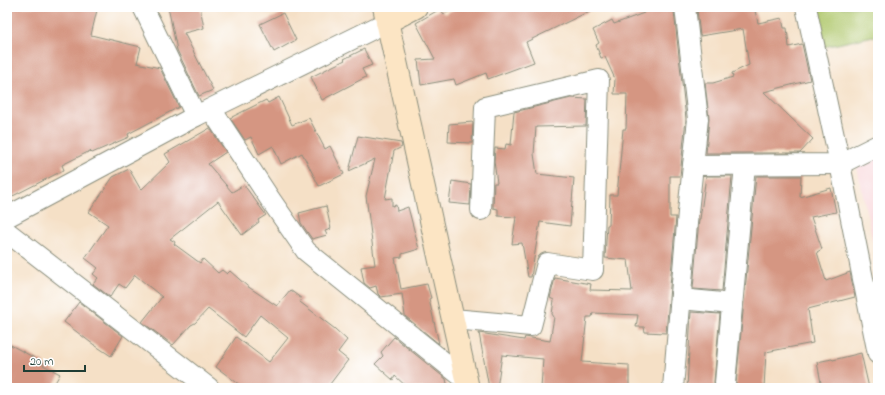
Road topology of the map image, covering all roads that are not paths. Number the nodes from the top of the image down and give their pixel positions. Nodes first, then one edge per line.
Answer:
1 (142, 7) edge
2 (416, 7) edge
3 (685, 7) edge
4 (806, 7) edge
5 (386, 14) edge
6 (204, 113) junction
7 (878, 145) edge
8 (840, 164) junction
9 (693, 165) junction
10 (744, 165) junction
11 (480, 210) dead end
12 (7, 217) edge
13 (7, 232) edge
14 (681, 299) junction
15 (732, 304) junction
16 (453, 319) junction
17 (878, 354) edge
18 (725, 383) dead end
19 (467, 384) edge
20 (209, 388) edge
21 (673, 388) edge

1 - 6 street
2 - 5 street
3 - 9 street
4 - 8 street
5 - 6 street
5 - 16 street
6 - 12 street
6 - 19 street
7 - 8 street
8 - 10 street
8 - 17 street
9 - 10 street
9 - 14 street
10 - 15 street
11 - 16 street
13 - 20 street
14 - 15 street
14 - 21 street
15 - 18 street
16 - 19 street

